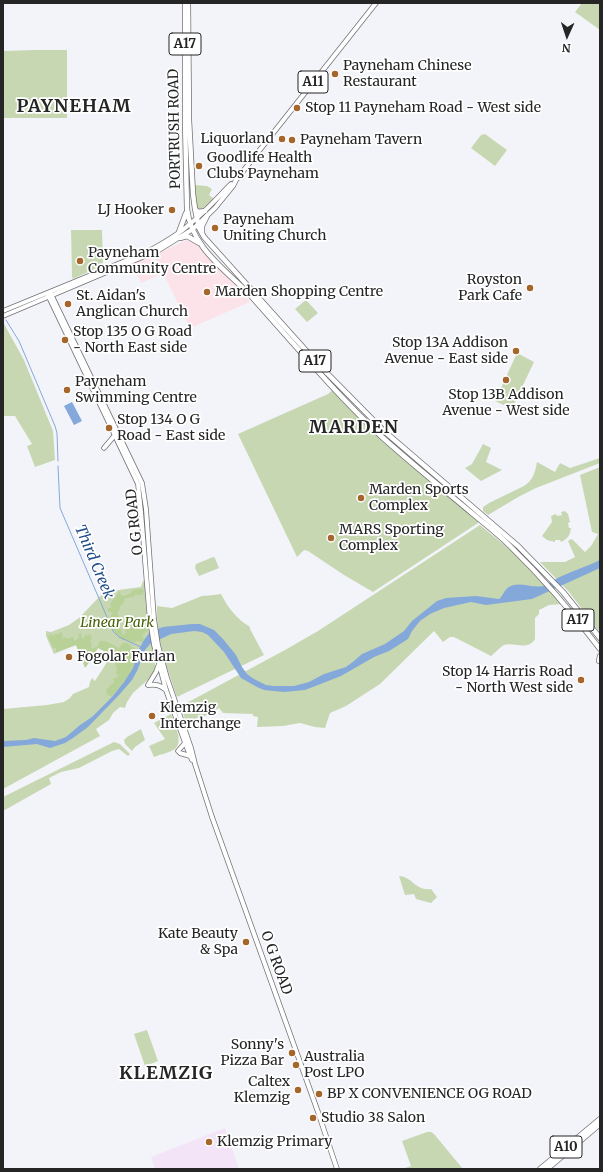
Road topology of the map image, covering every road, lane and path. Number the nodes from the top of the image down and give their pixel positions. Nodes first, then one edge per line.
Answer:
1 (185, 3) edge
2 (188, 3) edge
3 (376, 3) edge
4 (187, 209) junction
5 (195, 209) junction
6 (206, 213) junction
7 (197, 219) junction
8 (191, 224) junction
9 (198, 224) junction
10 (192, 229) junction
11 (180, 235) junction
12 (202, 235) junction
13 (204, 247) junction
14 (249, 288) junction
15 (49, 294) junction
16 (252, 297) junction
17 (262, 300) junction
18 (36, 302) junction
19 (54, 309) junction
20 (3, 311) edge
21 (3, 316) edge
22 (82, 362) junction
23 (318, 364) junction
24 (319, 373) junction
25 (328, 375) junction
26 (369, 416) junction
27 (370, 424) junction
28 (377, 425) junction
29 (115, 435) junction
30 (120, 440) junction
31 (104, 448) dead end
32 (482, 518) junction
33 (600, 638) edge
34 (156, 645) junction
35 (599, 648) edge
36 (600, 658) edge
37 (159, 663) junction
38 (164, 676) junction
39 (166, 690) junction
40 (172, 699) junction
41 (185, 743) junction
42 (190, 756) junction
43 (195, 764) junction
44 (600, 1119) edge
45 (600, 1124) edge
46 (591, 1129) junction
47 (544, 1168) edge
48 (337, 1169) edge

1 - 4 highway, PORTRUSH ROAD / A17
2 - 5 highway, PORTRUSH ROAD / A17
3 - 6 main road, A11
4 - 8 highway, PORTRUSH ROAD / A17
4 - 11 highway
5 - 6 highway
5 - 7 highway, PORTRUSH ROAD / A17
6 - 7 main road, A11
6 - 9 main road, A11
6 - 12 highway
7 - 8 main road, A11
7 - 9 highway, A17
8 - 10 highway, PORTRUSH ROAD / A17
8 - 11 main road, A11
9 - 10 main road, A11
9 - 12 highway, A17
10 - 11 main road, A11
10 - 13 highway, A17
11 - 13 highway
11 - 15 main road, A11
12 - 14 highway, A17
13 - 16 highway, A17
14 - 16 highway
14 - 17 highway, A17
15 - 18 main road, A11
15 - 19 main road, O G ROAD
15 - 20 main road, A11
15 - 22 main road, O G ROAD
16 - 17 highway
16 - 24 highway, A17
17 - 23 highway, A17
18 - 19 main road
18 - 21 main road, A11
19 - 22 main road, O G ROAD
22 - 29 main road, O G ROAD
22 - 30 main road, O G ROAD
23 - 24 highway
23 - 25 highway, A17
24 - 25 highway
24 - 27 highway, A17
25 - 26 highway, A17
26 - 27 highway
26 - 28 highway, A17
27 - 28 highway
27 - 32 highway, A17
28 - 32 highway, A17
29 - 30 main road, O G ROAD
29 - 31 main road
30 - 34 main road, O G ROAD
32 - 33 highway, A17
32 - 35 highway, A17
34 - 37 main road, O G ROAD
34 - 38 main road, O G ROAD
35 - 36 highway
37 - 38 main road, O G ROAD
37 - 39 main road
38 - 39 main road, O G ROAD
38 - 40 main road, O G ROAD
39 - 40 main road, O G ROAD
40 - 41 main road, O G ROAD
40 - 43 main road, O G ROAD
41 - 42 main road, O G ROAD
41 - 42 main road
42 - 43 main road, O G ROAD
43 - 48 main road, O G ROAD
44 - 46 highway, A10
45 - 46 highway, A10
46 - 47 highway, A10

